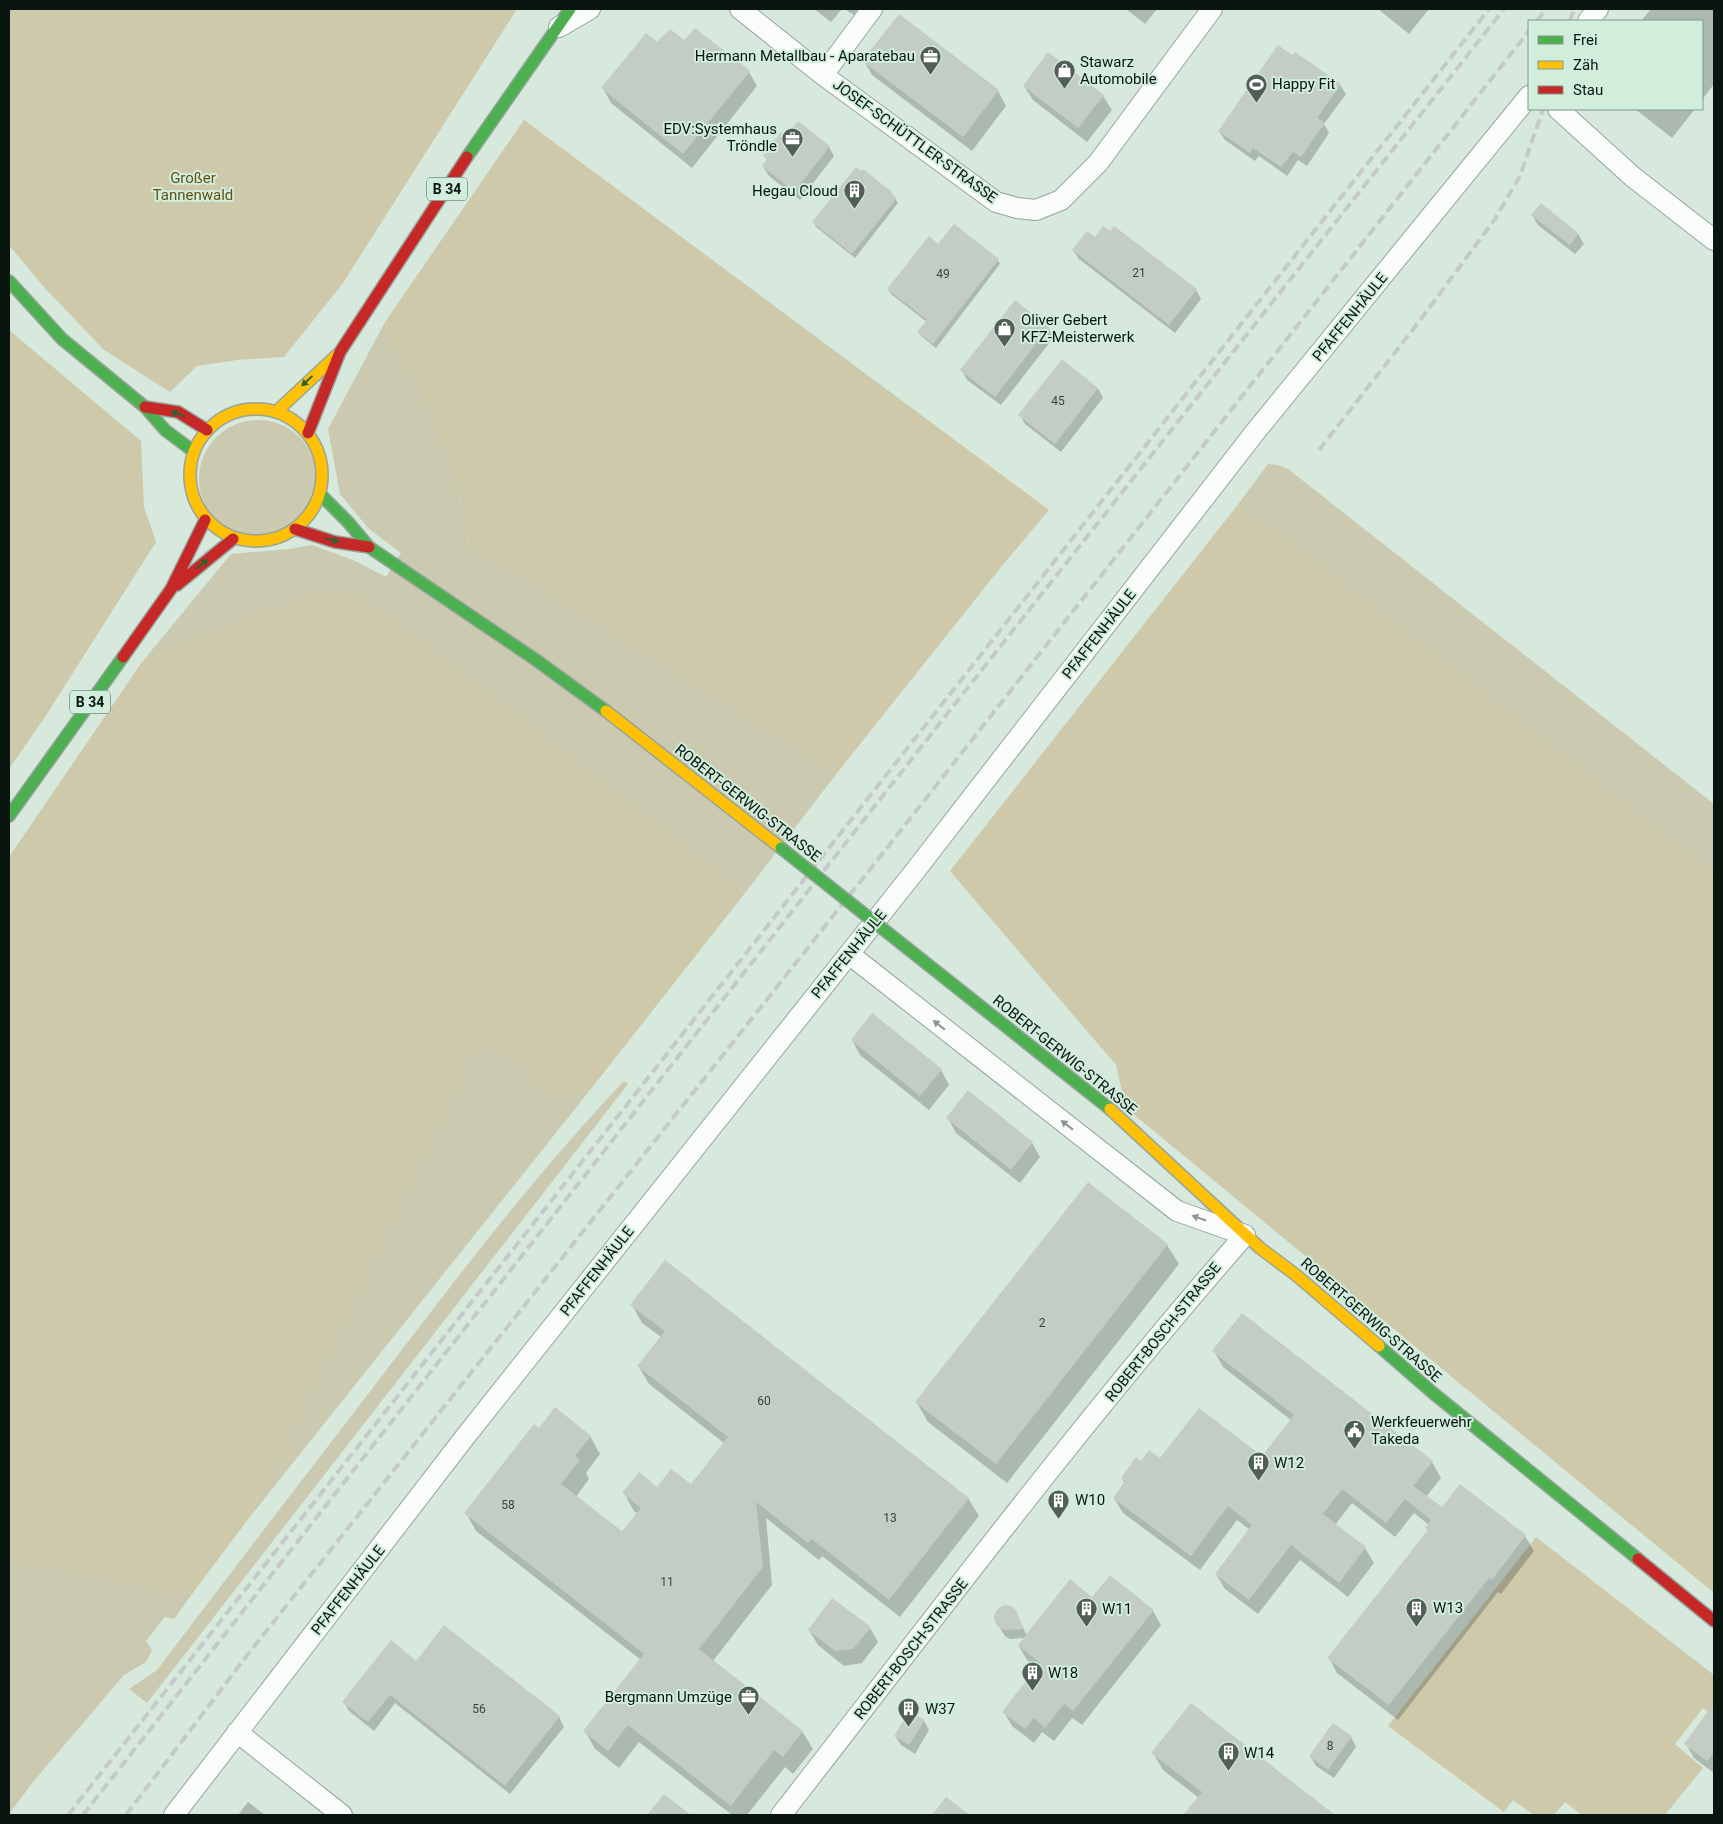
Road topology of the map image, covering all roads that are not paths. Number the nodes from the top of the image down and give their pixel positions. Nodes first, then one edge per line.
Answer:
1 (570, 9) edge
2 (590, 9) edge
3 (740, 9) edge
4 (872, 9) edge
5 (1212, 9) edge
6 (1598, 9) edge
7 (1589, 20) edge
8 (557, 28) junction
9 (823, 75) junction
10 (1528, 97) edge
11 (1559, 110) edge
12 (1714, 240) edge
13 (9, 281) edge
14 (340, 352) junction
15 (145, 407) junction
16 (276, 412) junction
17 (207, 430) junction
18 (308, 433) junction
19 (193, 452) junction
20 (320, 494) junction
21 (205, 520) junction
22 (295, 529) junction
23 (233, 539) junction
24 (369, 547) junction
25 (172, 589) junction
26 (9, 816) edge
27 (849, 954) junction
28 (1245, 1235) junction
29 (1714, 1621) edge
30 (238, 1732) junction
31 (174, 1815) edge
32 (342, 1815) edge
33 (781, 1815) edge

1 - 8 street, B 34
2 - 8 street
3 - 9 street, JOSEF-SCHÜTTLER-STRASSE
4 - 9 street, JOSEF-SCHÜTTLER-STRASSE
5 - 9 street, JOSEF-SCHÜTTLER-STRASSE
6 - 7 street
8 - 14 street, B 34
10 - 27 street, PFAFFENHÄULE
11 - 12 street
13 - 15 street
14 -> 16 street, B 34
14 - 18 street, B 34
17 -> 15 street
15 - 19 street
16 - 17 street
16 - 18 street
17 - 19 street
18 - 20 street
19 - 21 street
20 - 22 street
20 - 24 street, ROBERT-GERWIG-STRASSE
21 - 23 street
21 - 25 street, B 34
22 - 23 street
22 -> 24 street, ROBERT-GERWIG-STRASSE
25 -> 23 street, B 34
24 - 28 street, ROBERT-GERWIG-STRASSE, bridge
25 - 26 street, B 34
28 -> 27 street
27 - 30 street, PFAFFENHÄULE
28 - 29 street, ROBERT-GERWIG-STRASSE
28 - 33 street, ROBERT-BOSCH-STRASSE
30 - 31 street, PFAFFENHÄULE
30 - 32 street

